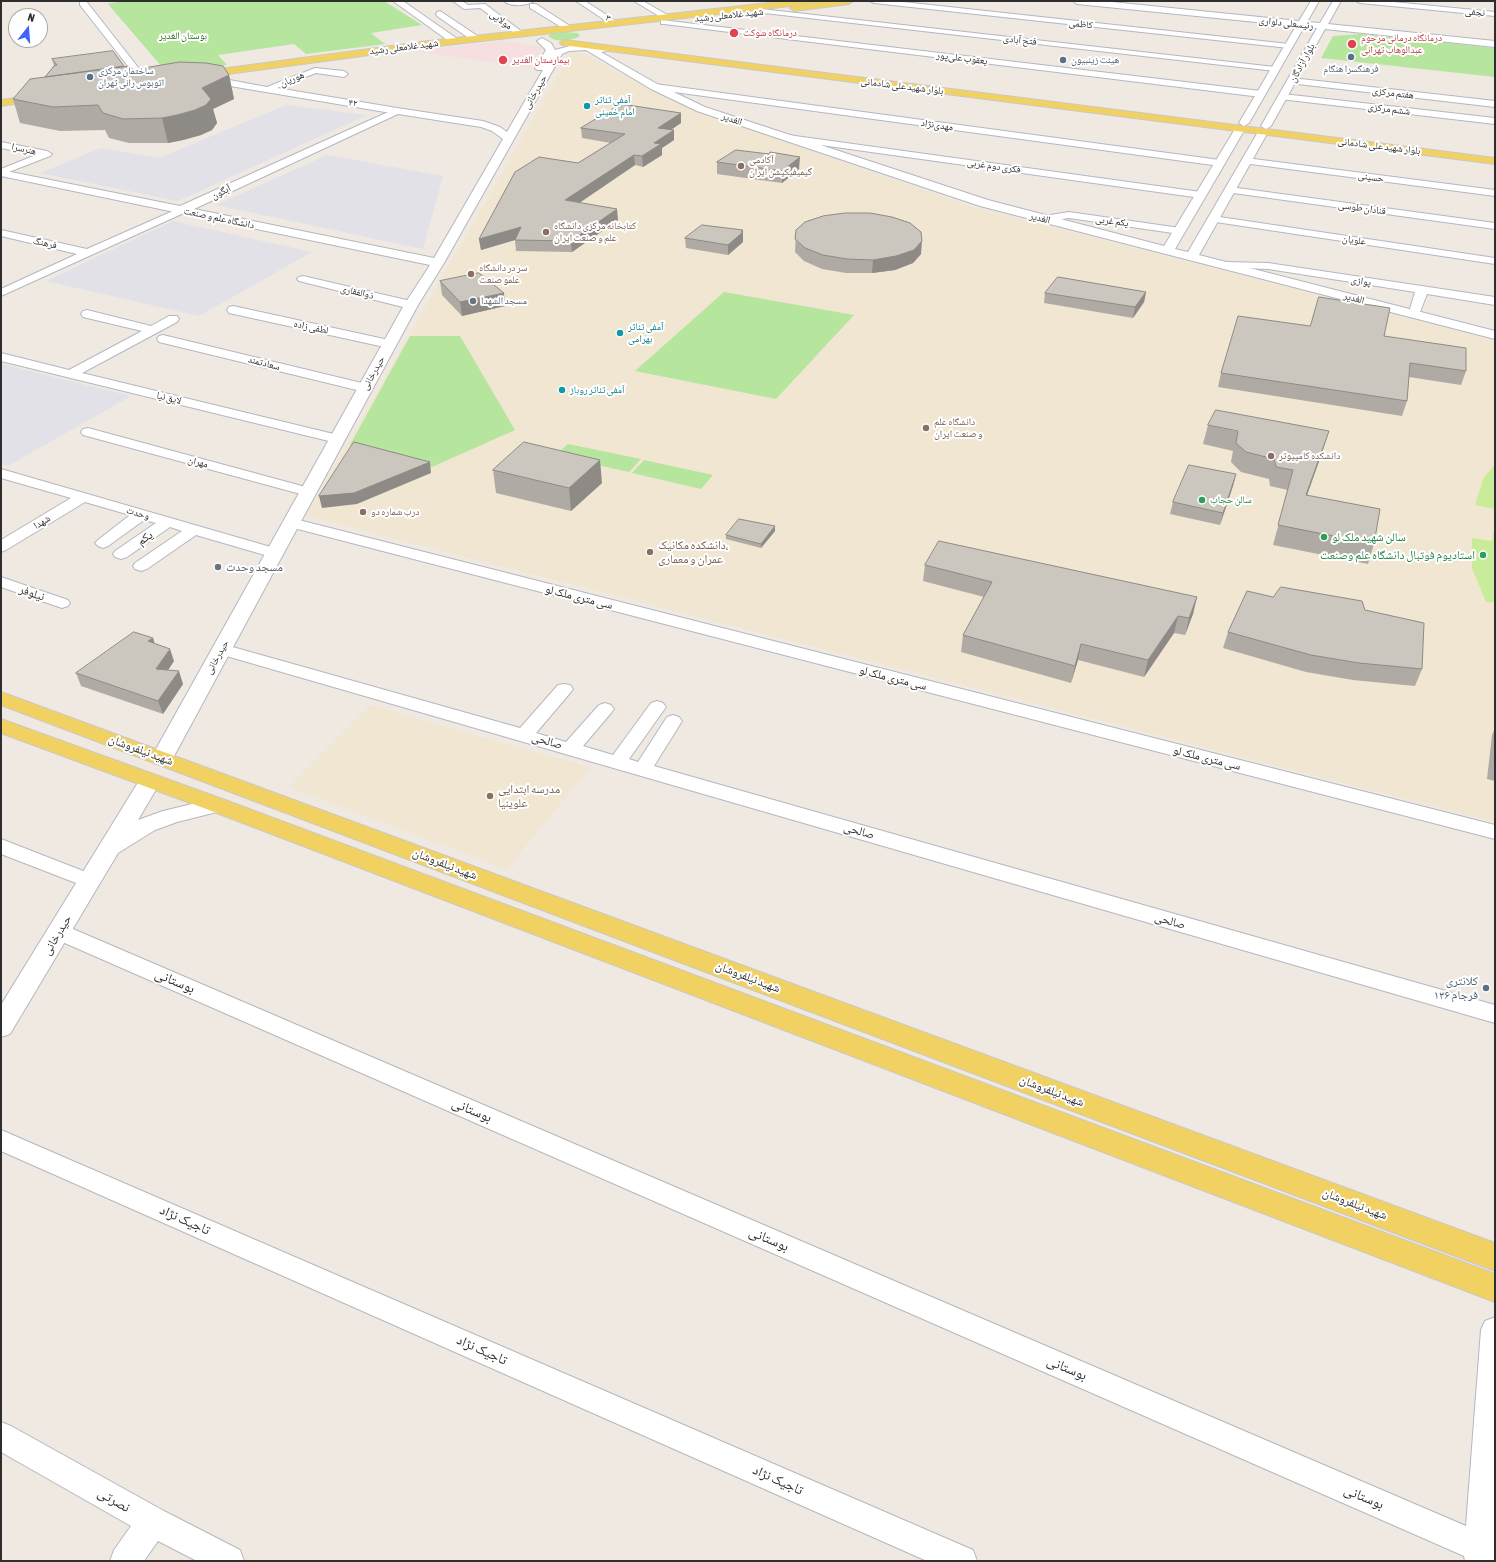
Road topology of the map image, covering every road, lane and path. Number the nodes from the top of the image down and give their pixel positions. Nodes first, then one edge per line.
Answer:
1 (397, 1) edge
2 (457, 1) edge
3 (580, 1) edge
4 (638, 1) edge
5 (808, 1) edge
6 (829, 1) edge
7 (849, 1) edge
8 (874, 1) edge
9 (1077, 1) edge
10 (1104, 1) edge
11 (1313, 1) edge
12 (1337, 1) edge
13 (1360, 1) edge
14 (510, 2) edge
15 (83, 3) dead end
16 (777, 3) edge
17 (531, 4) edge
18 (434, 10) dead end
19 (764, 11) junction
20 (1495, 14) edge
21 (1005, 15) junction
22 (1035, 18) junction
23 (665, 20) junction
24 (1132, 21) dead end
25 (996, 22) dead end
26 (1302, 23) junction
27 (1323, 25) junction
28 (1026, 26) dead end
29 (569, 28) junction
30 (1125, 28) junction
31 (553, 30) junction
32 (521, 34) junction
33 (476, 39) junction
34 (604, 40) junction
35 (542, 41) junction
36 (448, 42) junction
37 (1495, 42) edge
38 (565, 43) junction
39 (848, 44) junction
40 (1289, 46) junction
41 (625, 50) junction
42 (838, 50) dead end
43 (920, 53) junction
44 (907, 62) dead end
45 (304, 68) dead end
46 (1276, 69) junction
47 (315, 70) junction
48 (344, 74) dead end
49 (1292, 81) junction
50 (224, 82) dead end
51 (146, 84) edge
52 (655, 87) junction
53 (268, 89) junction
54 (1261, 94) junction
55 (1282, 97) junction
56 (1, 102) edge
57 (1495, 104) edge
58 (1, 106) edge
59 (397, 110) junction
60 (1495, 121) edge
61 (483, 124) junction
62 (1242, 126) junction
63 (1264, 129) junction
64 (509, 138) junction
65 (788, 138) junction
66 (1, 145) edge
67 (1495, 154) edge
68 (1246, 161) junction
69 (1495, 161) edge
70 (1220, 163) junction
71 (1, 172) edge
72 (1230, 190) junction
73 (1495, 194) edge
74 (1201, 195) junction
75 (203, 200) junction
76 (182, 210) junction
77 (203, 215) junction
78 (1044, 219) junction
79 (1213, 220) junction
80 (1495, 226) edge
81 (1180, 231) junction
82 (1, 233) edge
83 (1168, 250) junction
84 (88, 253) junction
85 (1192, 256) junction
86 (1495, 261) edge
87 (438, 263) junction
88 (1226, 265) junction
89 (303, 279) dead end
90 (6, 287) edge
91 (1422, 290) junction
92 (1, 293) edge
93 (1495, 301) edge
94 (411, 304) junction
95 (1416, 309) dead end
96 (233, 310) dead end
97 (86, 314) dead end
98 (150, 317) dead end
99 (173, 319) dead end
100 (134, 325) junction
101 (153, 330) junction
102 (1495, 335) edge
103 (163, 339) dead end
104 (389, 344) junction
105 (1, 357) edge
106 (70, 374) junction
107 (365, 388) junction
108 (88, 432) dead end
109 (337, 439) junction
110 (1, 472) edge
111 (308, 492) junction
112 (83, 497) junction
113 (142, 514) junction
114 (168, 522) junction
115 (291, 524) junction
116 (194, 529) junction
117 (1, 530) edge
118 (20, 536) junction
119 (103, 543) dead end
120 (1, 547) edge
121 (275, 553) junction
122 (121, 554) dead end
123 (141, 566) dead end
124 (1, 582) edge
125 (62, 603) dead end
126 (222, 649) junction
127 (564, 689) dead end
128 (1, 698) edge
129 (657, 707) dead end
130 (604, 709) dead end
131 (673, 721) dead end
132 (1, 726) edge
133 (524, 735) junction
134 (571, 748) junction
135 (162, 758) junction
136 (618, 762) junction
137 (642, 769) junction
138 (150, 781) junction
139 (217, 805) junction
140 (1495, 832) edge
141 (1, 846) edge
142 (108, 849) junction
143 (89, 881) junction
144 (59, 931) junction
145 (8, 1002) edge
146 (1495, 1014) edge
147 (1, 1027) edge
148 (1, 1140) edge
149 (1495, 1257) edge
150 (1495, 1288) edge
151 (1495, 1330) edge
152 (1, 1436) edge
153 (153, 1522) junction
154 (1484, 1554) edge
155 (125, 1561) edge
156 (229, 1561) edge
157 (962, 1561) edge

1 - 36 main road
2 - 32 street, مولایی
3 - 34 street, ۳
4 - 23 street
5 - 16 main road, شهید غلامعلی رشید
6 - 19 main road
7 - 19 main road, شهید غلامعلی رشید
8 - 21 street, کاظمی
9 - 26 main road, رئیسعلی دلواری
10 - 26 main road, رئیسعلی دلواری
11 - 26 main road, بلوار آزادگان
12 - 27 main road, بلوار آزادگان
13 - 20 street, نجفی
14 - 17 street
15 - 51 street
16 - 23 main road, شهید غلامعلی رشید
17 - 29 street
18 - 33 main road
19 - 23 main road, شهید غلامعلی رشید
19 - 46 street, فتح آبادی
21 - 22 street, کاظمی
21 - 25 street
22 - 28 street
22 - 30 street, کاظمی
23 - 34 main road, شهید غلامعلی رشید
23 - 39 street, یعقوب علی‌پور
24 - 30 street
26 - 27 main road, رئیسعلی دلواری
26 - 40 main road, بلوار آزادگان
27 - 37 main road, رئیسعلی دلواری
27 - 49 main road, بلوار آزادگان
29 - 31 main road, شهید غلامعلی رشید
29 - 34 main road, شهید غلامعلی رشید
30 - 40 street, کاظمی
31 - 32 main road, شهید غلامعلی رشید
31 - 34 main road
31 - 35 main road
32 - 33 main road, شهید غلامعلی رشید
33 - 36 main road, شهید غلامعلی رشید
34 - 38 main road, بلوار شهید علی شادمانی
34 - 38 main road
34 - 41 main road, حیدرخانی
34 - 41 main road, بلوار شهید علی شادمانی
34 - 52 main road, الغدیر
34 - 62 main road, بلوار شهید علی شادمانی
34 - 64 main road, حیدرخانی
35 - 36 main road, شهید غلامعلی رشید
35 - 38 main road, شهید غلامعلی رشید
35 - 61 main road, حیدرخانی
39 - 42 street
39 - 43 street, یعقوب علی‌پور
40 - 46 main road, بلوار آزادگان
41 - 62 main road, بلوار شهید علی شادمانی
43 - 44 street
43 - 54 street, یعقوب علی‌پور
45 - 47 street, هوریان
46 - 54 main road, بلوار آزادگان
47 - 48 street, هوریان
47 - 53 street, هوریان
49 - 55 main road, بلوار آزادگان
49 - 57 street, هفتم مرکزی
50 - 53 street, ۴۲
52 - 65 main road, الغدیر
52 - 70 street, مهدی‌نژاد
53 - 59 street, ۴۲
54 - 62 main road, بلوار آزادگان
55 - 60 street, ششم مرکزی
55 - 63 main road, بلوار آزادگان
56 - 58 main road
59 - 61 main road, ۴۲
59 - 75 main road, آبگون
61 - 64 main road
62 - 63 main road
62 - 70 main road, بلوار آزادگان
63 - 67 main road, بلوار شهید علی شادمانی
63 - 68 main road, بلوار آزادگان
63 - 69 main road, بلوار شهید علی شادمانی
64 - 87 main road, حیدرخانی
65 - 74 street, فکری دوم غربی
65 - 78 main road, الغدیر
66 - 71 street, هنرسرا
68 - 72 main road, بلوار آزادگان
68 - 73 street, حسینی
70 - 74 main road, بلوار آزادگان
71 - 76 main road, دانشگاه علم و صنعت
72 - 79 main road, بلوار آزادگان
72 - 80 street, قنادان طوسی
74 - 81 main road, بلوار آزادگان
75 - 76 main road, آبگون
75 - 77 main road
76 - 77 main road, دانشگاه علم و صنعت
76 - 84 street, آبگون
77 - 87 main road, دانشگاه علم و صنعت
78 - 81 street, یکم غربی
78 - 83 main road, الغدیر
79 - 85 main road, بلوار آزادگان
79 - 86 street, علویان
81 - 83 main road, بلوار آزادگان
82 - 84 street, فرهنگ
83 - 85 main road, الغدیر
84 - 90 street, آبگون
85 - 88 main road, الغدیر
87 - 94 main road, حیدرخانی
88 - 91 street, پوازی
88 - 102 main road, الغدیر
89 - 94 street, ذوالفقاری
90 - 92 street, آبگون
91 - 93 street, پوازی
91 - 95 street
94 - 104 main road, حیدرخانی
96 - 104 street, لطفی زاده
97 - 100 street
98 - 100 street
99 - 101 street
100 - 101 street
101 - 106 street
103 - 107 street, سعادتمند
104 - 107 main road, حیدرخانی
105 - 106 street, لایق نیا
106 - 109 street, لایق نیا
107 - 109 main road, حیدرخانی
108 - 111 street, مهران
109 - 111 main road, حیدرخانی
110 - 112 street, وحدت
111 - 115 main road, حیدرخانی
112 - 113 street, وحدت
112 - 118 street, شهدا
113 - 114 street, وحدت
113 - 119 street
114 - 116 street, وحدت
114 - 122 street, یکم
115 - 121 main road, حیدرخانی
115 - 140 street, سی متری ملک لو
116 - 121 street, وحدت
116 - 123 street
117 - 118 street
118 - 120 street, شهدا
121 - 126 main road, حیدرخانی
124 - 125 street, نیلوفر
126 - 133 street, صالحی
126 - 135 main road, حیدرخانی
127 - 133 street
128 - 135 main road, شهید نیلفروشان
129 - 136 street
130 - 134 street
131 - 137 street
132 - 138 main road
133 - 134 street, صالحی
134 - 136 street, صالحی
135 - 138 main road
135 - 149 main road, شهید نیلفروشان
136 - 137 street, صالحی
137 - 146 street, صالحی
138 - 139 main road
138 - 142 main road, حیدرخانی
139 - 142 main road
139 - 150 main road
141 - 143 street
142 - 143 main road, حیدرخانی
143 - 144 main road, حیدرخانی
144 - 145 main road, حیدرخانی
144 - 154 street, بوستانی
145 - 147 main road, حیدرخانی
148 - 157 street, تاجیک نژاد
151 - 154 street
152 - 153 street, نصرتی
153 - 155 street
153 - 156 street, نصرتی

